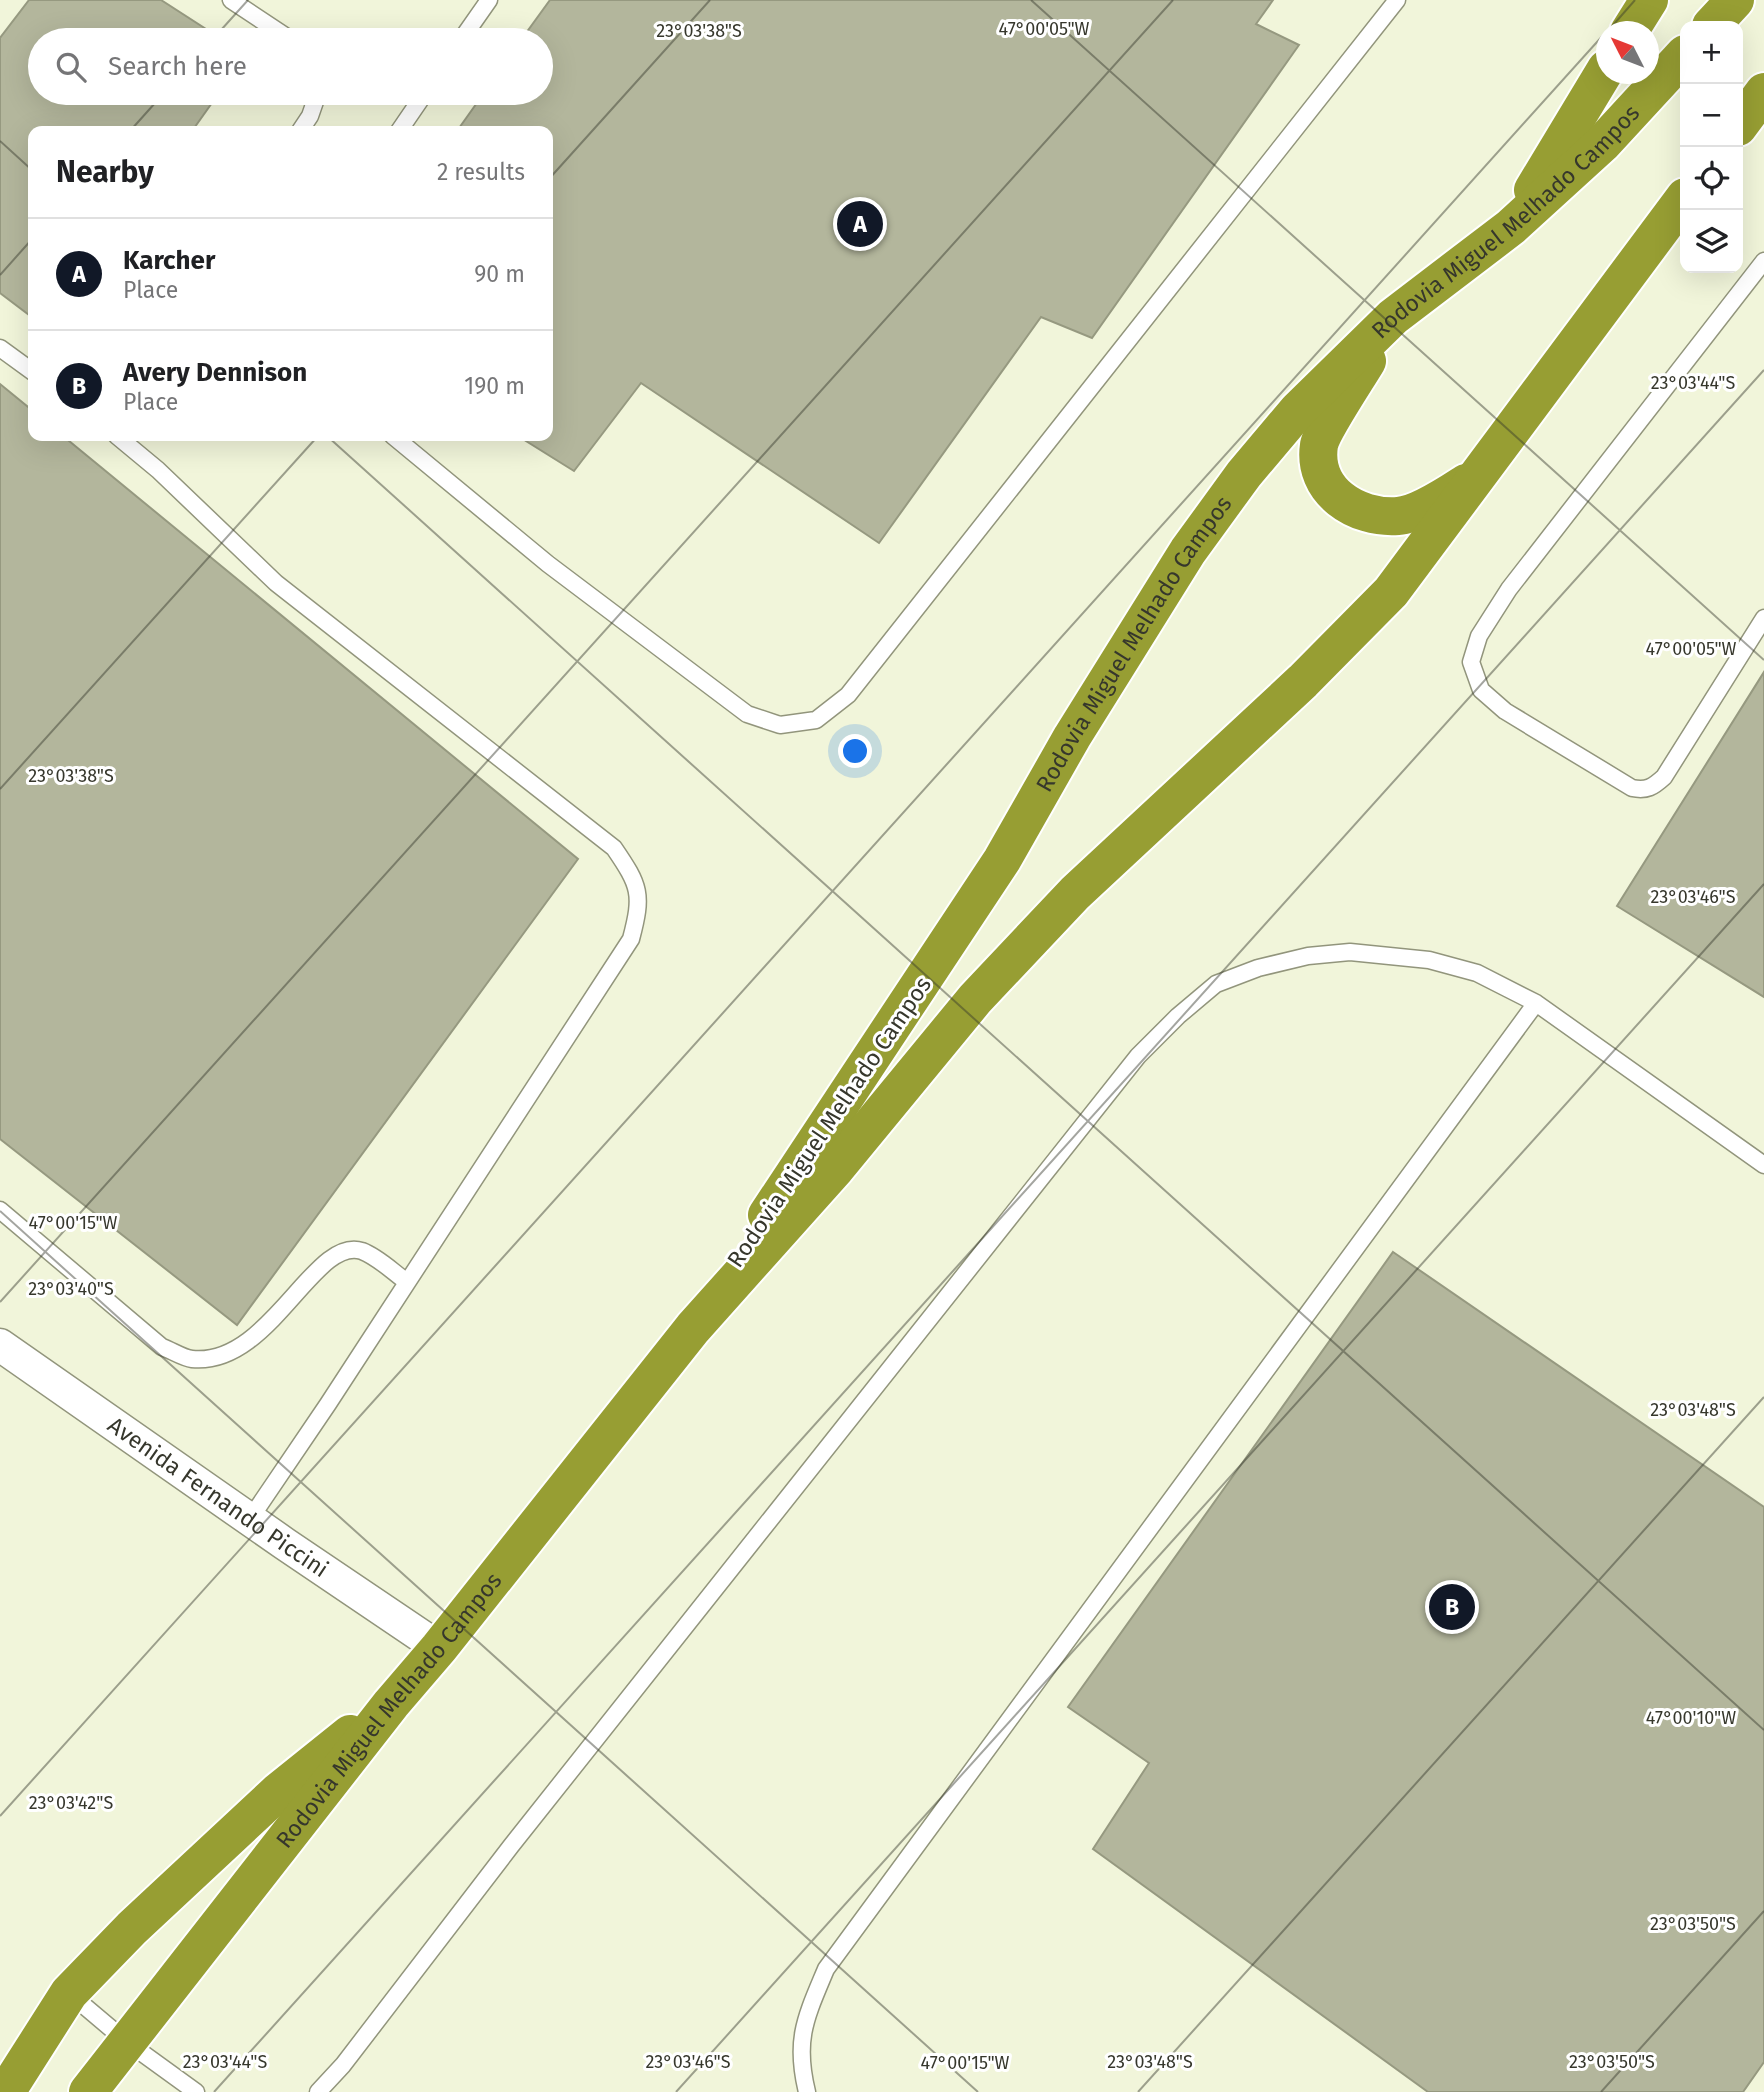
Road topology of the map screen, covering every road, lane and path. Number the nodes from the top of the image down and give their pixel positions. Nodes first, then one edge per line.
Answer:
1 (231, 0) edge
2 (489, 0) edge
3 (1397, 0) edge
4 (1648, 0) edge
5 (1735, 0) edge
6 (1636, 21) edge
7 (1716, 21) edge
8 (273, 28) edge
9 (469, 28) edge
10 (1680, 59) edge
11 (1597, 84) edge
12 (1764, 92) edge
13 (314, 105) edge
14 (417, 105) edge
15 (1743, 120) edge
16 (303, 126) edge
17 (402, 126) edge
18 (1680, 204) edge
19 (1511, 227) junction
20 (1764, 261) edge
21 (1393, 317) junction
22 (0, 348) edge
23 (28, 368) edge
24 (123, 441) edge
25 (399, 441) edge
26 (1478, 475) junction
27 (1764, 618) edge
28 (1536, 1003) junction
29 (1764, 1165) edge
30 (0, 1210) edge
31 (407, 1282) junction
32 (693, 1328) junction
33 (0, 1345) edge
34 (250, 1519) junction
35 (439, 1648) junction
36 (391, 1704) junction
37 (69, 1993) junction
38 (127, 2042) junction
39 (6, 2092) edge
40 (88, 2092) edge
41 (196, 2092) edge
42 (318, 2092) edge
43 (807, 2092) edge

1 - 8 lane
2 - 9 lane
3 - 25 lane
4 - 6 highway
5 - 7 highway
10 - 19 highway, Rodovia Miguel Melhado Campos
11 - 19 highway
12 - 15 highway
13 - 16 lane
14 - 17 lane
18 - 26 highway, Rodovia Miguel Melhado Campos
19 - 21 highway, Rodovia Miguel Melhado Campos
20 - 27 lane
21 - 26 highway
21 - 32 highway, Rodovia Miguel Melhado Campos
22 - 23 lane
24 - 31 lane
26 - 32 highway, Rodovia Miguel Melhado Campos
28 - 29 lane
28 - 42 lane
28 - 43 lane
30 - 31 lane
31 - 34 lane
32 - 35 highway, Rodovia Miguel Melhado Campos
33 - 34 street, Avenida Fernando Piccini
34 - 35 street, Avenida Fernando Piccini
35 - 36 highway, Rodovia Miguel Melhado Campos
36 - 37 highway
36 - 38 highway, Rodovia Miguel Melhado Campos
37 - 38 lane
37 - 39 highway
38 - 40 highway, Rodovia Miguel Melhado Campos
38 - 41 lane

